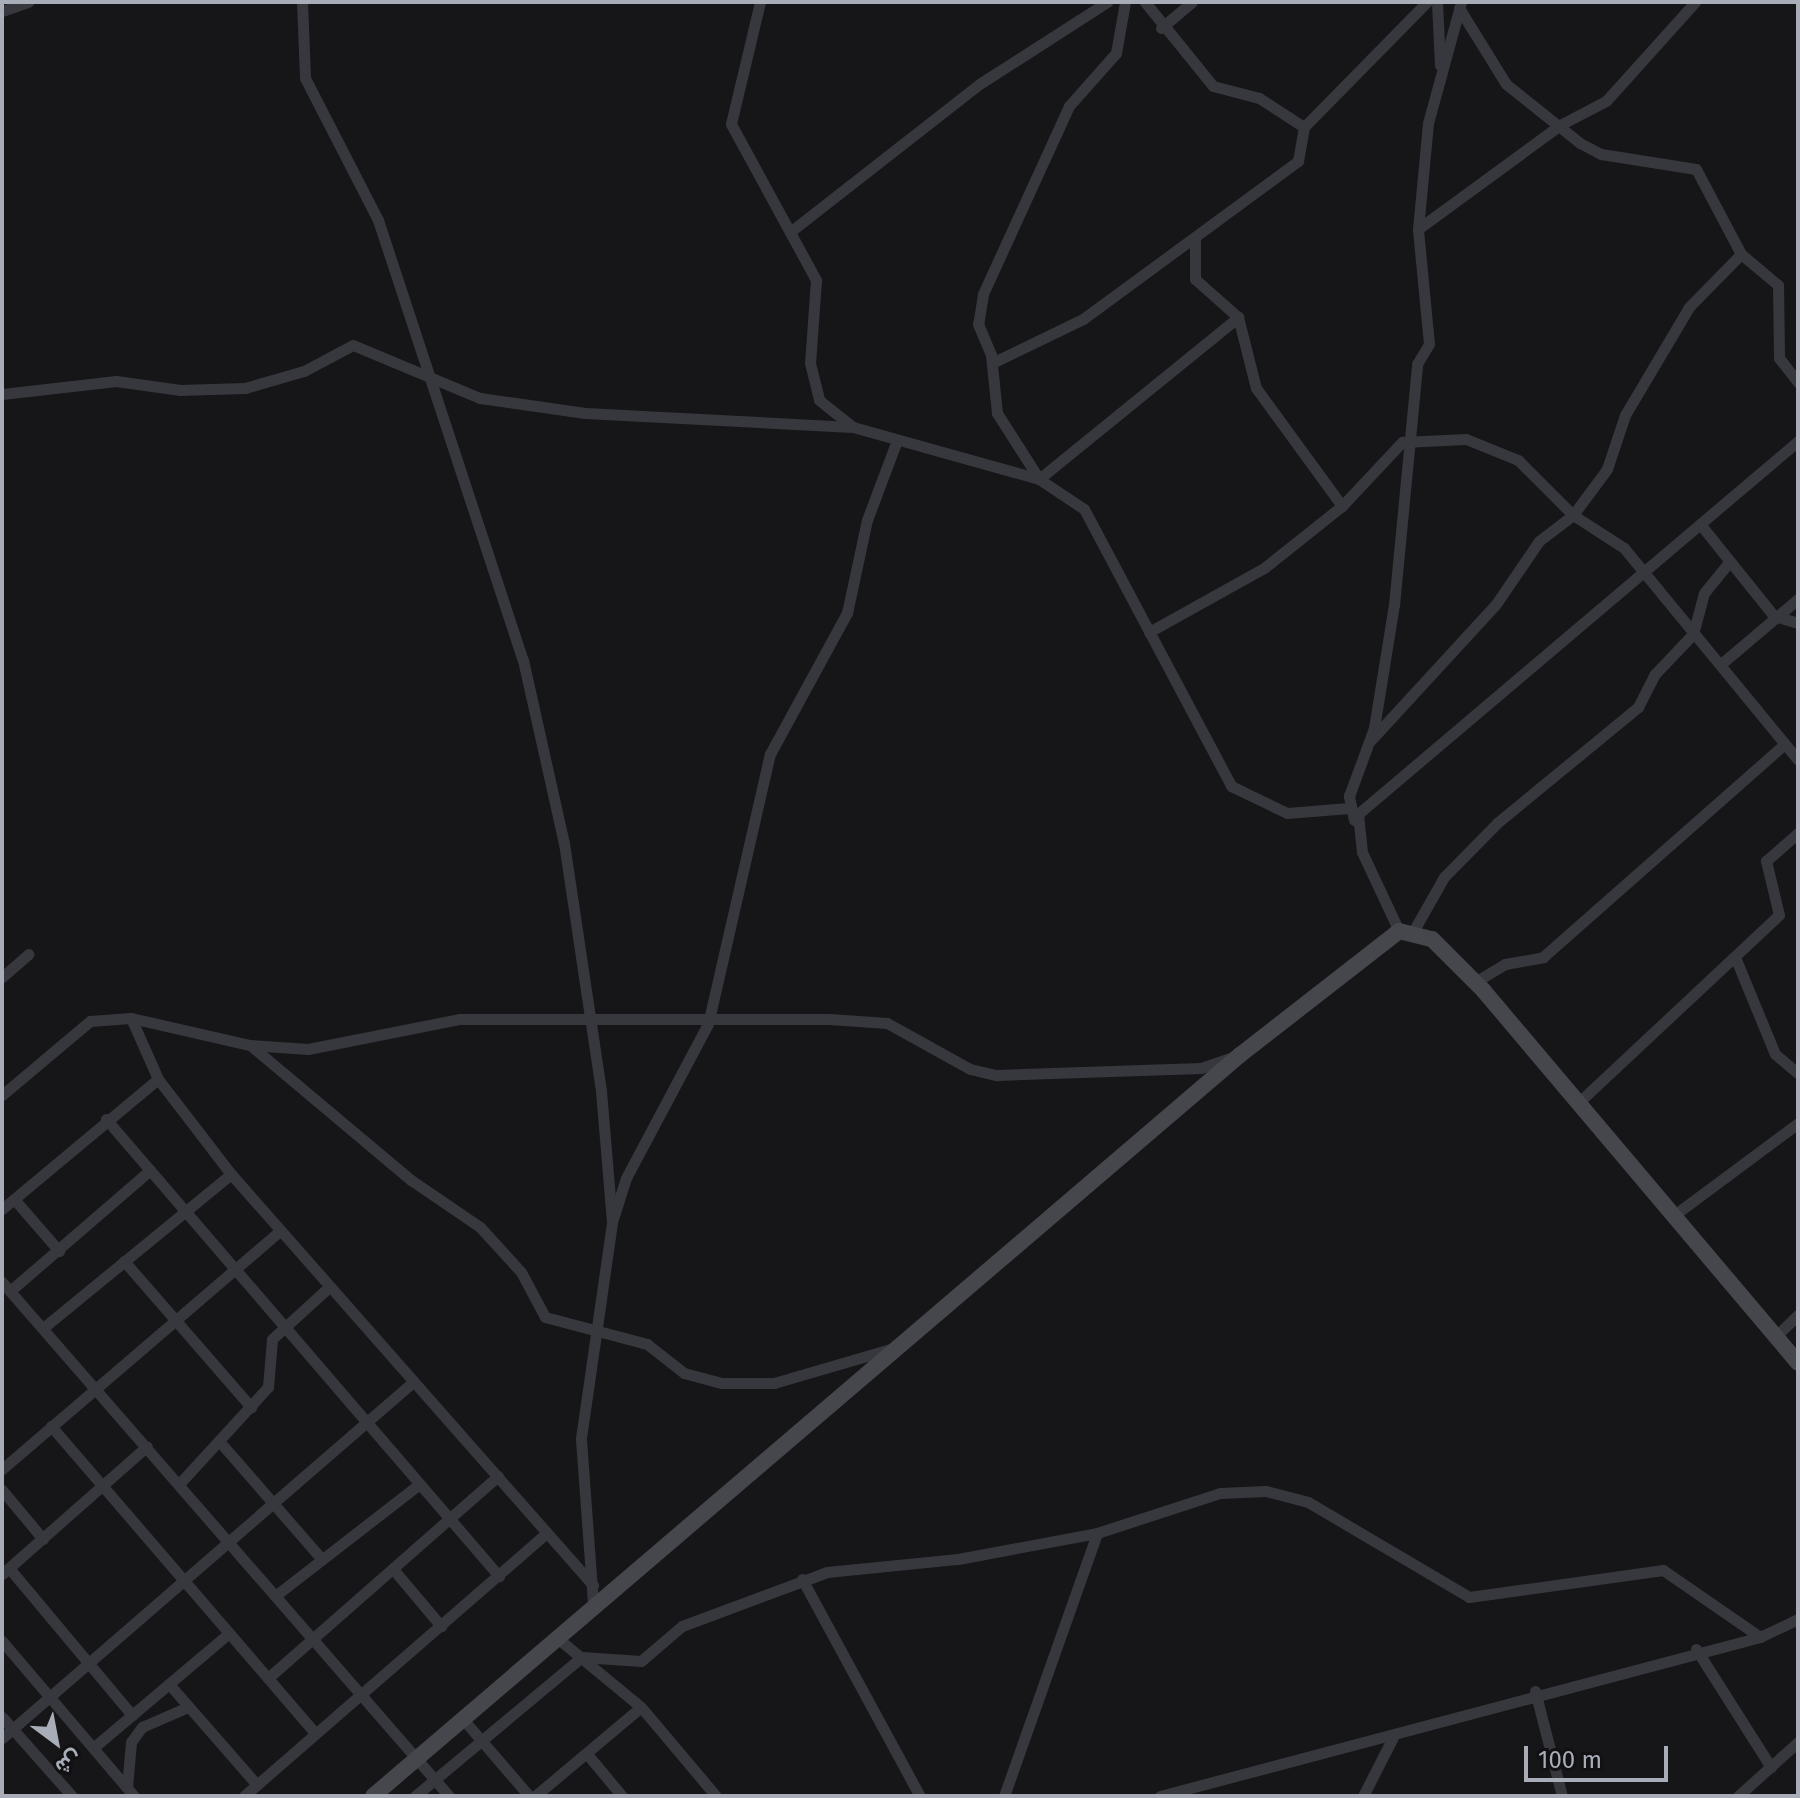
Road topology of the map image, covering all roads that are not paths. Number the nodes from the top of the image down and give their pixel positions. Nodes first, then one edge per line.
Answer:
1 (28, 2) edge
2 (302, 2) edge
3 (760, 2) edge
4 (1107, 2) edge
5 (1125, 2) edge
6 (1145, 2) edge
7 (1192, 2) edge
8 (1427, 2) edge
9 (1437, 2) edge
10 (1695, 2) edge
11 (1460, 5) edge
12 (2, 11) edge
13 (1161, 28) junction
14 (1440, 77) junction
15 (1560, 125) junction
16 (1304, 127) junction
17 (1418, 229) junction
18 (790, 232) junction
19 (1195, 238) junction
20 (1741, 254) junction
21 (1238, 317) junction
22 (992, 363) junction
23 (435, 380) junction
24 (1798, 382) edge
25 (2, 394) edge
26 (853, 427) junction
27 (1413, 436) junction
28 (897, 440) junction
29 (1798, 441) edge
30 (1039, 479) junction
31 (1342, 506) junction
32 (1573, 515) junction
33 (1700, 524) junction
34 (1730, 561) junction
35 (1644, 571) junction
36 (1798, 599) edge
37 (1774, 616) junction
38 (1798, 623) edge
39 (1149, 632) junction
40 (1693, 634) junction
41 (1721, 664) junction
42 (1785, 744) junction
43 (1366, 745) junction
44 (1798, 760) edge
45 (1349, 808) junction
46 (1354, 820) junction
47 (1798, 833) edge
48 (1406, 931) junction
49 (28, 954) dead end
50 (1735, 957) junction
51 (2, 977) edge
52 (1475, 982) junction
53 (589, 1017) junction
54 (131, 1018) junction
55 (708, 1024) junction
56 (250, 1045) junction
57 (1240, 1055) junction
58 (1798, 1073) edge
59 (158, 1079) junction
60 (2, 1095) edge
61 (1578, 1103) junction
62 (106, 1119) junction
63 (1798, 1123) edge
64 (150, 1170) junction
65 (231, 1174) junction
66 (14, 1199) junction
67 (2, 1209) edge
68 (188, 1212) junction
69 (1673, 1216) junction
70 (612, 1222) junction
71 (280, 1231) junction
72 (59, 1251) junction
73 (124, 1261) junction
74 (234, 1269) junction
75 (6, 1286) edge
76 (329, 1287) junction
77 (1798, 1315) edge
78 (175, 1321) junction
79 (284, 1327) junction
80 (43, 1328) junction
81 (596, 1335) junction
82 (1775, 1337) junction
83 (899, 1346) junction
84 (1798, 1363) edge
85 (413, 1382) junction
86 (95, 1386) junction
87 (251, 1407) junction
88 (366, 1422) junction
89 (51, 1426) junction
90 (219, 1441) junction
91 (147, 1446) junction
92 (5, 1465) edge
93 (498, 1476) junction
94 (180, 1483) junction
95 (418, 1485) junction
96 (103, 1486) junction
97 (2, 1490) edge
98 (273, 1503) junction
99 (450, 1520) junction
100 (547, 1533) junction
101 (1097, 1533) junction
102 (43, 1539) junction
103 (230, 1541) junction
104 (320, 1557) junction
105 (393, 1569) junction
106 (6, 1571) edge
107 (499, 1576) junction
108 (802, 1579) junction
109 (184, 1580) junction
110 (593, 1585) junction
111 (275, 1596) junction
112 (593, 1603) junction
113 (1798, 1619) edge
114 (441, 1626) junction
115 (229, 1633) junction
116 (556, 1637) junction
117 (1760, 1637) junction
118 (313, 1640) junction
119 (2, 1641) edge
120 (1696, 1649) junction
121 (582, 1657) junction
122 (89, 1664) junction
123 (268, 1678) junction
124 (169, 1684) junction
125 (1535, 1691) junction
126 (359, 1694) junction
127 (49, 1697) junction
128 (188, 1707) junction
129 (641, 1707) junction
130 (132, 1715) junction
131 (2, 1717) edge
132 (462, 1718) junction
133 (13, 1729) junction
134 (315, 1733) junction
135 (1393, 1737) junction
136 (2, 1738) edge
137 (482, 1741) junction
138 (1798, 1742) edge
139 (93, 1748) junction
140 (587, 1754) junction
141 (416, 1759) junction
142 (1771, 1767) junction
143 (435, 1779) junction
144 (257, 1785) junction
145 (132, 1794) edge
146 (72, 1796) edge
147 (244, 1796) edge
148 (373, 1796) edge
149 (415, 1796) edge
150 (449, 1796) edge
151 (529, 1796) edge
152 (535, 1796) edge
153 (622, 1796) edge
154 (716, 1796) edge
155 (920, 1796) edge
156 (1004, 1796) edge
157 (1160, 1796) edge
158 (1363, 1796) edge
159 (1562, 1796) edge
160 (1738, 1796) edge

1 - 12 street
2 - 23 street
3 - 18 street
4 - 18 street
5 - 22 street
6 - 13 street
7 - 13 street
8 - 16 street
9 - 14 street
10 - 15 street
11 - 14 street
11 - 15 street
13 - 16 street
14 - 17 street
15 - 17 street
15 - 20 street
16 - 19 street
17 - 27 street
18 - 26 street
19 - 21 street
19 - 22 street
20 - 24 street
20 - 32 street
21 - 30 street
21 - 31 street
22 - 30 street
23 - 25 street
23 - 26 street
23 - 53 street
26 - 28 street
27 - 31 street
27 - 32 street
27 - 43 street
28 - 30 street
28 - 55 street
29 - 33 street
30 - 39 street
31 - 39 street
32 - 35 street
32 - 43 street
33 - 34 street
33 - 35 street
34 - 37 street
34 - 40 street
35 - 40 street
35 - 46 street
36 - 37 street
37 - 38 street
37 - 41 street
39 - 45 street
40 - 41 street
40 - 48 street
41 - 42 street
42 - 44 street
42 - 52 street
43 - 45 street
45 - 46 street
46 - 48 street
47 - 50 street
48 - 52 street
48 - 57 street
49 - 51 street
50 - 58 street
50 - 61 street
52 - 61 street
53 - 55 street
53 - 56 street
53 - 70 street
54 - 56 street
54 - 59 street
54 - 60 street
55 - 57 street
55 - 70 street
56 - 81 street
57 - 83 street
59 - 62 street
59 - 65 street
61 - 69 street
62 - 64 street
62 - 66 street
63 - 69 street
64 - 68 street
64 - 72 street
65 - 68 street
65 - 71 street
66 - 67 street
66 - 72 street
68 - 73 street
68 - 74 street
69 - 82 street
70 - 81 street
71 - 74 street
71 - 76 street
72 - 75 street
73 - 78 street
73 - 80 street
74 - 78 street
74 - 79 street
75 - 80 street
76 - 79 street
76 - 85 street
77 - 82 street
78 - 86 street
78 - 87 street
79 - 87 street
79 - 88 street
80 - 86 street
81 - 83 street
81 - 110 street
82 - 84 street
83 - 112 street
85 - 88 street
85 - 93 street
86 - 89 street
86 - 91 street
87 - 90 street
88 - 95 street
88 - 98 street
89 - 92 street
89 - 96 street
90 - 94 street
90 - 98 street
91 - 94 street
91 - 96 street
93 - 99 street
93 - 100 street
94 - 103 street
95 - 99 street
95 - 104 street
96 - 102 street
96 - 109 street
97 - 102 street
98 - 103 street
98 - 104 street
99 - 105 street
99 - 107 street
100 - 107 street
100 - 110 street
101 - 108 street
101 - 117 street
101 - 156 street
102 - 106 street
103 - 109 street
103 - 111 street
104 - 111 street
105 - 114 street
105 - 118 street
106 - 122 street
107 - 114 street
108 - 121 street
108 - 155 street
109 - 115 street
109 - 122 street
110 - 112 street
111 - 118 street
112 - 116 street
113 - 117 street
114 - 126 street
115 - 123 street
115 - 124 street
116 - 121 street
116 - 132 street
117 - 120 street
118 - 123 street
118 - 126 street
119 - 127 street
120 - 125 street
120 - 142 street
121 - 129 street
121 - 137 street
122 - 127 street
122 - 130 street
123 - 134 street
124 - 128 street
124 - 130 street
125 - 135 street
125 - 159 street
126 - 134 street
126 - 141 street
127 - 133 street
127 - 139 street
128 - 144 street
128 - 145 street
129 - 140 street
129 - 154 street
130 - 139 street
131 - 133 street
132 - 137 street
132 - 141 street
133 - 136 street
133 - 146 street
134 - 144 street
135 - 157 street
135 - 158 street
137 - 143 street
137 - 151 street
138 - 142 street
139 - 145 street
140 - 152 street
140 - 153 street
141 - 143 street
141 - 148 street
142 - 160 street
143 - 149 street
143 - 150 street
144 - 147 street

